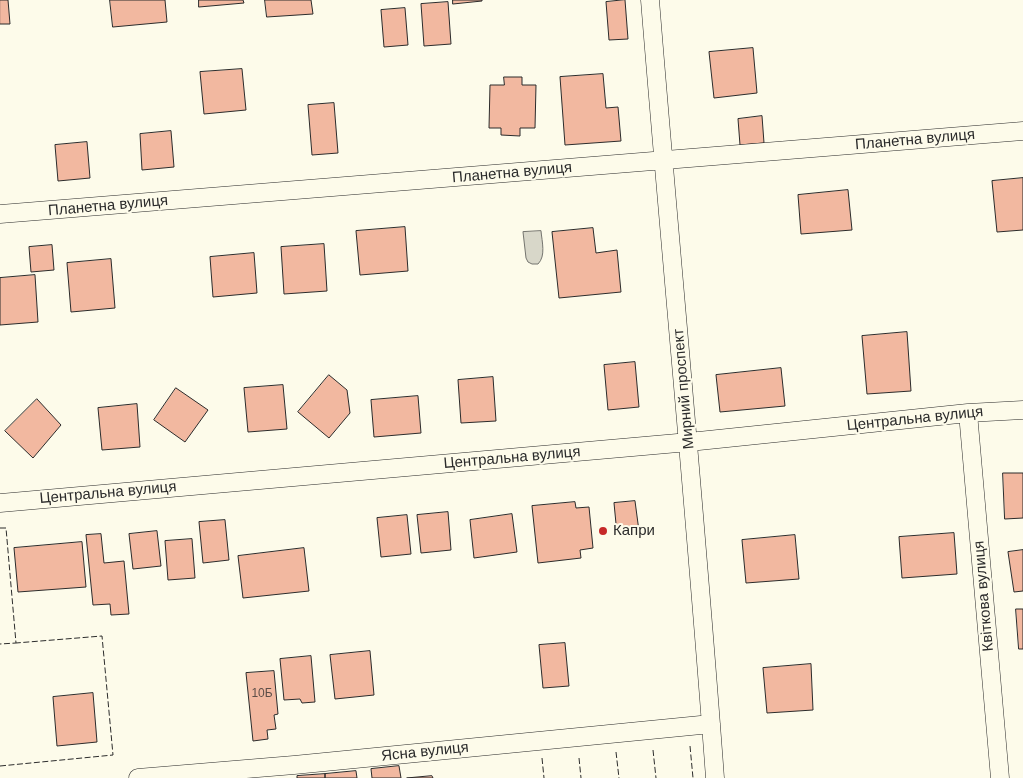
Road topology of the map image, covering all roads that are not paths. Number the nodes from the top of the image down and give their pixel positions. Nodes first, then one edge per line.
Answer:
1 (650, 0) edge
2 (1023, 131) edge
3 (663, 160) junction
4 (0, 214) edge
5 (1023, 410) edge
6 (968, 413) junction
7 (689, 442) junction
8 (0, 503) edge
9 (711, 724) junction
10 (138, 778) edge
11 (715, 778) edge
12 (1000, 778) edge

1 - 3 street, Мирний проспект
2 - 3 street, Планетна вулиця
3 - 4 street, Планетна вулиця
3 - 7 street, Мирний проспект
5 - 6 street, Центральна вулиця
6 - 7 street, Центральна вулиця
6 - 12 street, Квіткова вулиця
7 - 8 street, Центральна вулиця
7 - 9 street, Мирний проспект
9 - 10 street, Ясна вулиця
9 - 11 street, Мирний проспект

